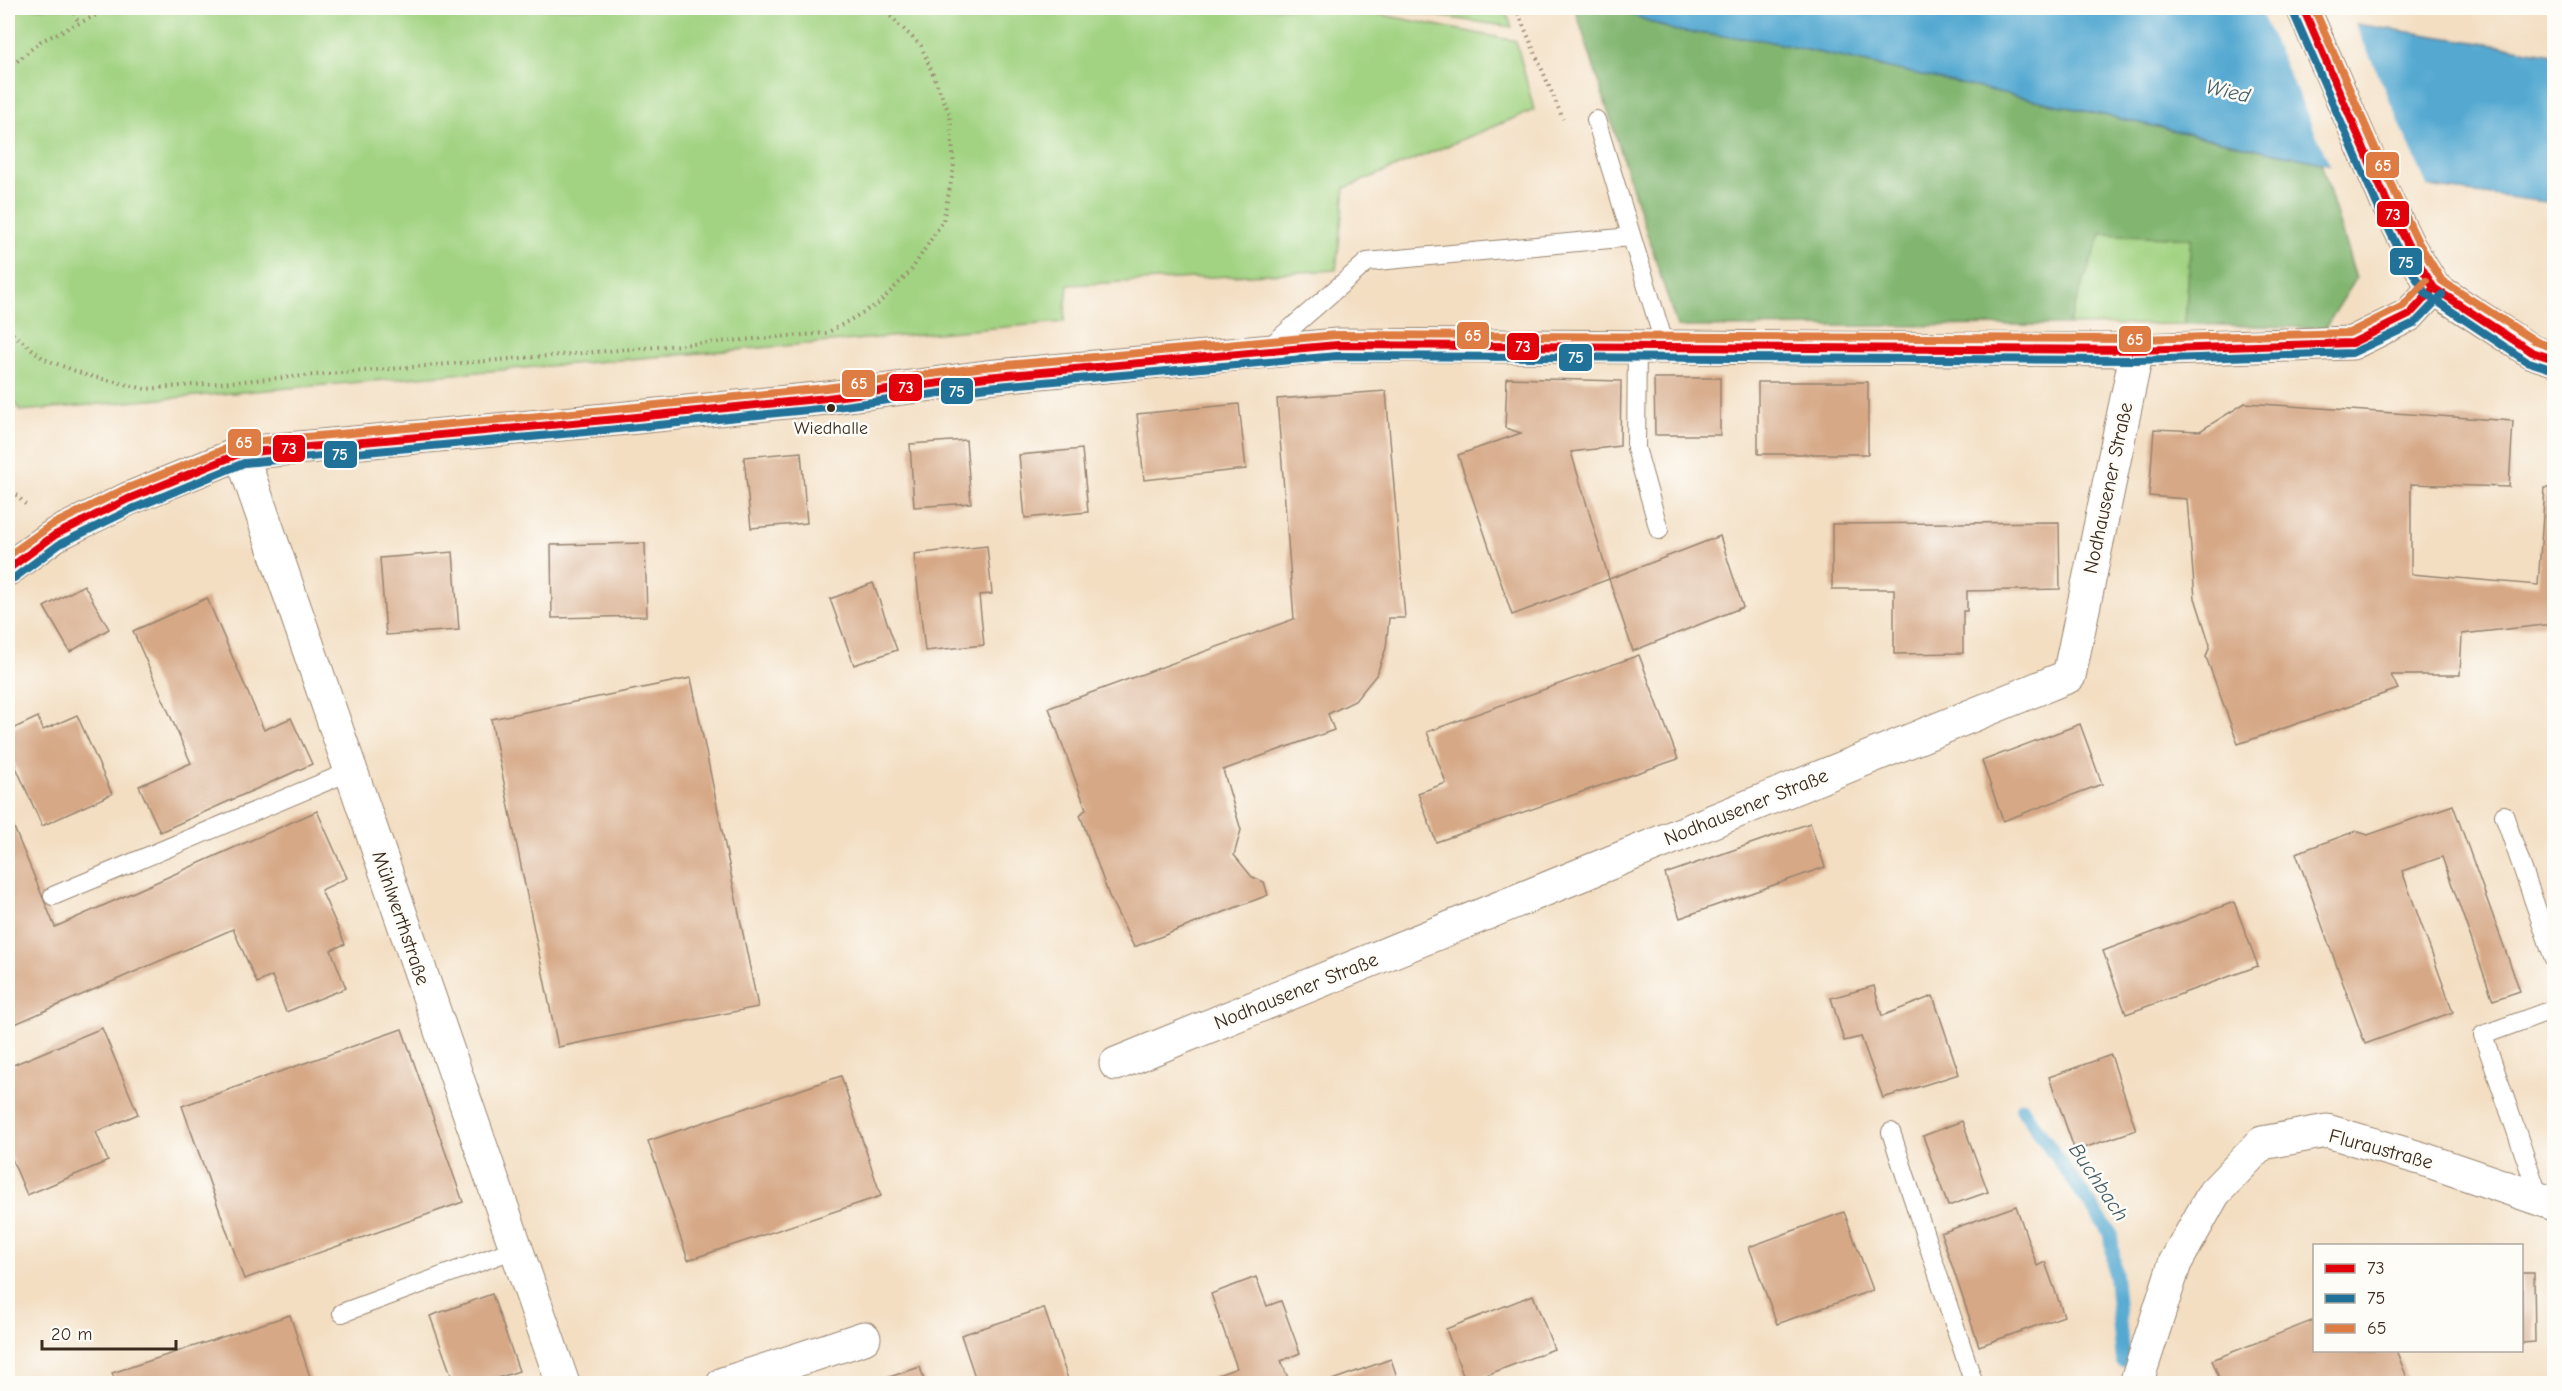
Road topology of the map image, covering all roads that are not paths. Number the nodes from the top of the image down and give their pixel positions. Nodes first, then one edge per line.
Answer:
1 (2303, 8) edge
2 (1596, 120) dead end
3 (1631, 237) junction
4 (2434, 288) junction
5 (1651, 346) junction
6 (2137, 350) junction
7 (1262, 353) junction
8 (2554, 359) edge
9 (241, 453) junction
10 (1659, 531) dead end
11 (8, 569) edge
12 (351, 771) junction
13 (2504, 815) dead end
14 (53, 896) dead end
15 (2554, 959) edge
16 (2554, 1009) edge
17 (1116, 1064) dead end
18 (1891, 1132) dead end
19 (2547, 1202) edge
20 (515, 1249) junction
21 (342, 1313) dead end
22 (864, 1338) dead end
23 (563, 1383) edge
24 (723, 1383) edge
25 (1974, 1383) edge
26 (2136, 1383) edge

1 - 4 street
2 - 3 lane
3 - 5 lane
3 - 7 lane
4 - 6 street
4 - 8 street
5 - 6 street
5 - 7 street
5 - 10 lane
6 - 17 street, Nodhausener Straße
7 - 9 street
9 - 11 street
9 - 12 street, Mühlwerthstraße
12 - 14 lane
12 - 20 street, Mühlwerthstraße
13 - 15 lane
16 - 19 lane
18 - 25 lane
19 - 26 street, Fluraustraße
20 - 21 lane
20 - 23 street, Mühlwerthstraße
22 - 24 street

